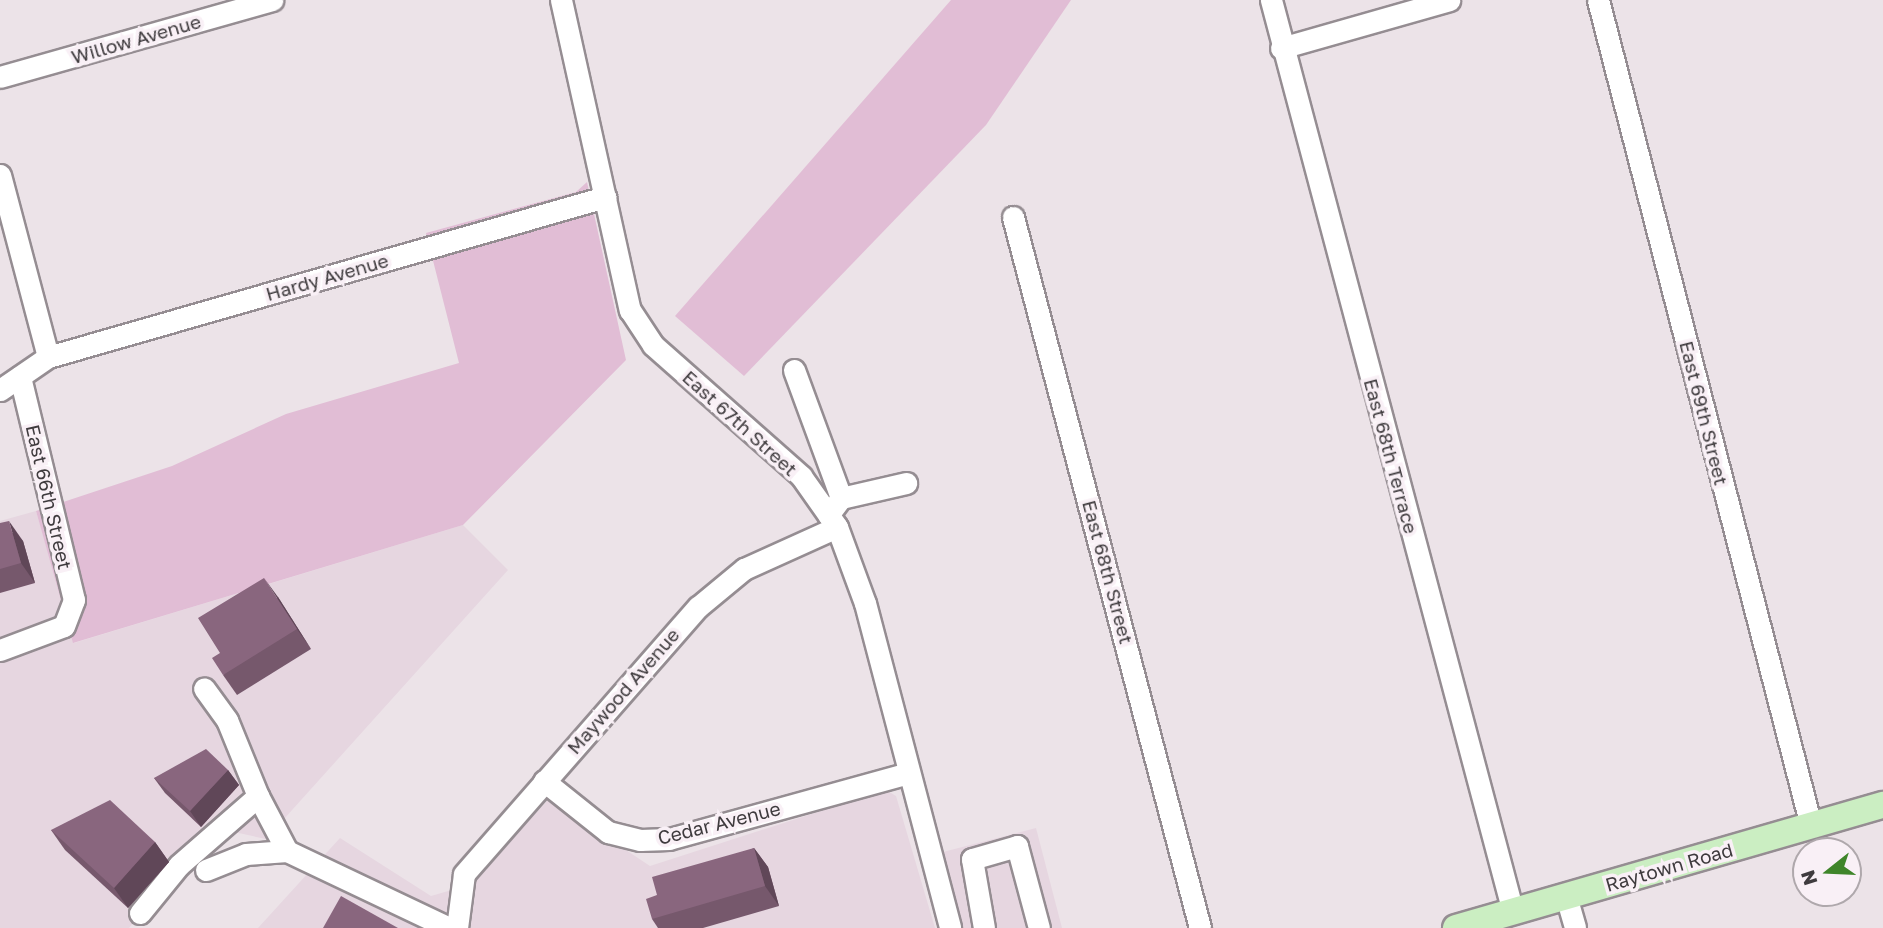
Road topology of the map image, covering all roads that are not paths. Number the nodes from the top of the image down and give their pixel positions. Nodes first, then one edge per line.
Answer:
1 (272, 0) edge
2 (561, 0) edge
3 (1271, 0) edge
4 (1449, 0) edge
5 (1598, 0) edge
6 (1281, 48) junction
7 (0, 78) edge
8 (0, 175) edge
9 (605, 197) junction
10 (1013, 217) dead end
11 (48, 357) junction
12 (794, 370) dead end
13 (20, 376) junction
14 (0, 390) edge
15 (906, 483) dead end
16 (841, 498) junction
17 (832, 521) junction
18 (0, 650) edge
19 (204, 688) dead end
20 (908, 773) junction
21 (544, 781) junction
22 (258, 796) junction
23 (1883, 805) edge
24 (1811, 826) junction
25 (287, 851) junction
26 (206, 870) dead end
27 (360, 884) junction
28 (1566, 896) junction
29 (348, 906) edge
30 (1513, 912) junction
31 (140, 913) dead end
32 (948, 927) edge
33 (449, 928) edge
34 (457, 928) edge
35 (984, 928) edge
36 (1039, 928) edge
37 (1200, 928) edge
38 (1456, 928) edge
39 (1575, 928) edge

1 - 7 street, Willow Avenue
2 - 9 street, East 67th Street
3 - 6 street, East 68th Terrace
4 - 6 street
5 - 24 street, East 69th Street
6 - 30 street, East 68th Terrace
8 - 11 street
9 - 11 street, Hardy Avenue
9 - 17 street, East 67th Street
10 - 37 street, East 68th Street
11 - 13 street, Hardy Avenue
12 - 16 street
13 - 14 street
13 - 18 street, East 66th Street
15 - 16 street
16 - 17 street
17 - 20 street, East 67th Street
17 - 21 street, Maywood Avenue
19 - 22 street
20 - 21 street, Cedar Avenue
20 - 32 street, East 67th Street
21 - 34 street, Maywood Avenue
22 - 25 street
22 - 31 street
23 - 24 main road, Raytown Road
24 - 28 main road, Raytown Road
25 - 26 street
25 - 27 street
27 - 29 street
27 - 33 street
28 - 30 main road, Raytown Road
28 - 39 street
30 - 38 main road, Raytown Road
35 - 36 street

